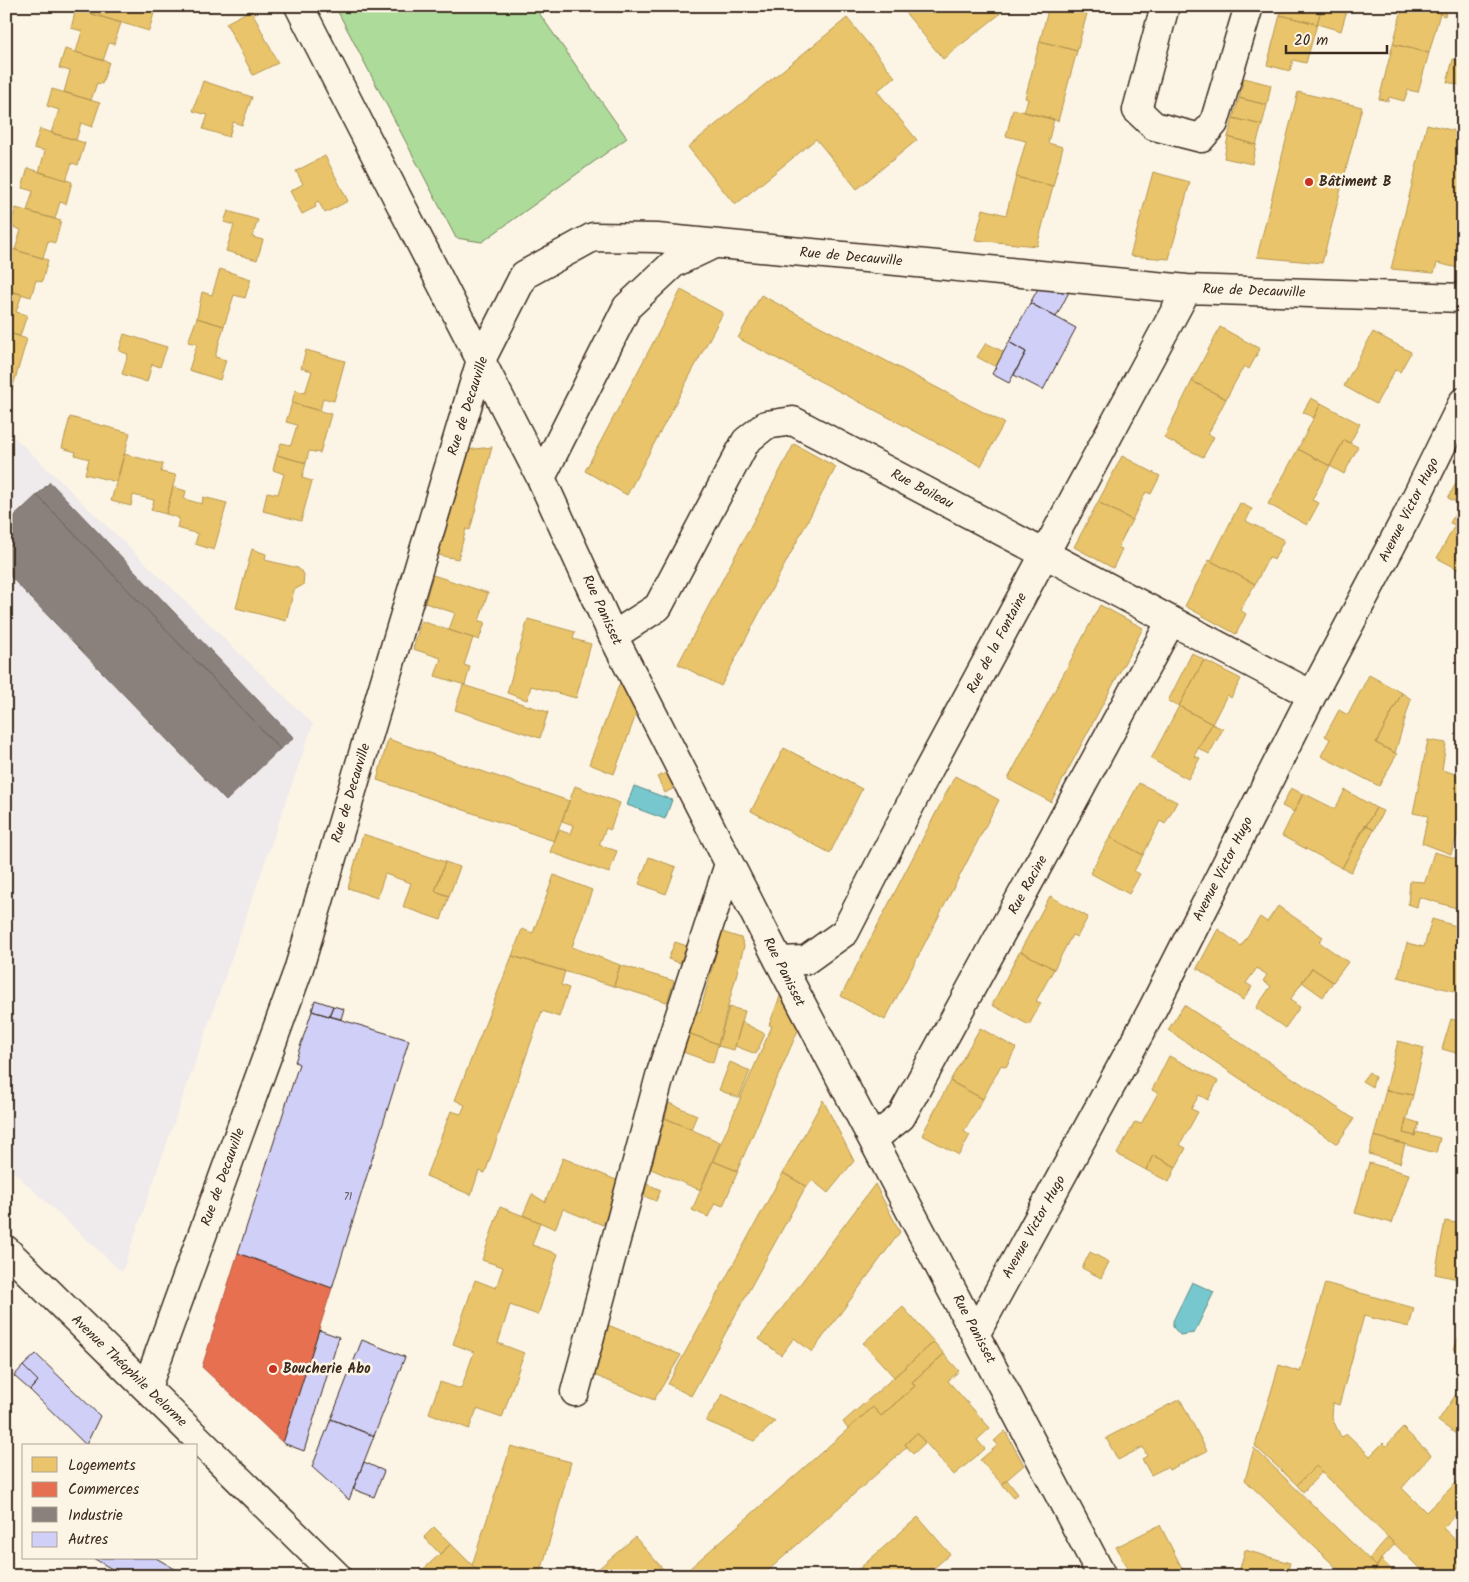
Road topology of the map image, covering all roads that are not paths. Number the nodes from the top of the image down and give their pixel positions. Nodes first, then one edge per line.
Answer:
1 (299, 6) edge
2 (1165, 6) edge
3 (1249, 6) edge
4 (714, 244) junction
5 (1187, 289) junction
6 (1463, 298) edge
7 (481, 360) junction
8 (1463, 402) edge
9 (541, 478) junction
10 (1044, 554) junction
11 (1171, 621) junction
12 (613, 636) junction
13 (1312, 695) junction
14 (729, 864) junction
15 (779, 961) junction
16 (873, 1139) junction
17 (6, 1250) edge
18 (976, 1333) junction
19 (146, 1387) junction
20 (575, 1392) dead end
21 (338, 1576) edge
22 (1102, 1576) edge

1 - 7 street, Rue Panisset
2 - 3 street
4 - 5 street, Rue de Decauville
4 - 7 street, Rue de Decauville
4 - 9 street
5 - 6 street, Rue de Decauville
5 - 10 street, Rue de la Fontaine
7 - 9 street, Rue Panisset
7 - 19 street, Rue de Decauville
8 - 13 street, Avenue Victor Hugo
9 - 12 street, Rue Panisset
10 - 11 street, Rue Boileau
10 - 12 street, Rue Boileau
10 - 15 street, Rue de la Fontaine
11 - 13 street, Rue Boileau
11 - 16 street, Rue Racine
12 - 14 street, Rue Panisset
13 - 18 street, Avenue Victor Hugo
14 - 15 street, Rue Panisset
14 - 20 street
15 - 16 street, Rue Panisset
16 - 18 street, Rue Panisset
17 - 19 street, Avenue Théophile Delorme
18 - 22 street, Rue Panisset
19 - 21 street, Avenue Théophile Delorme

